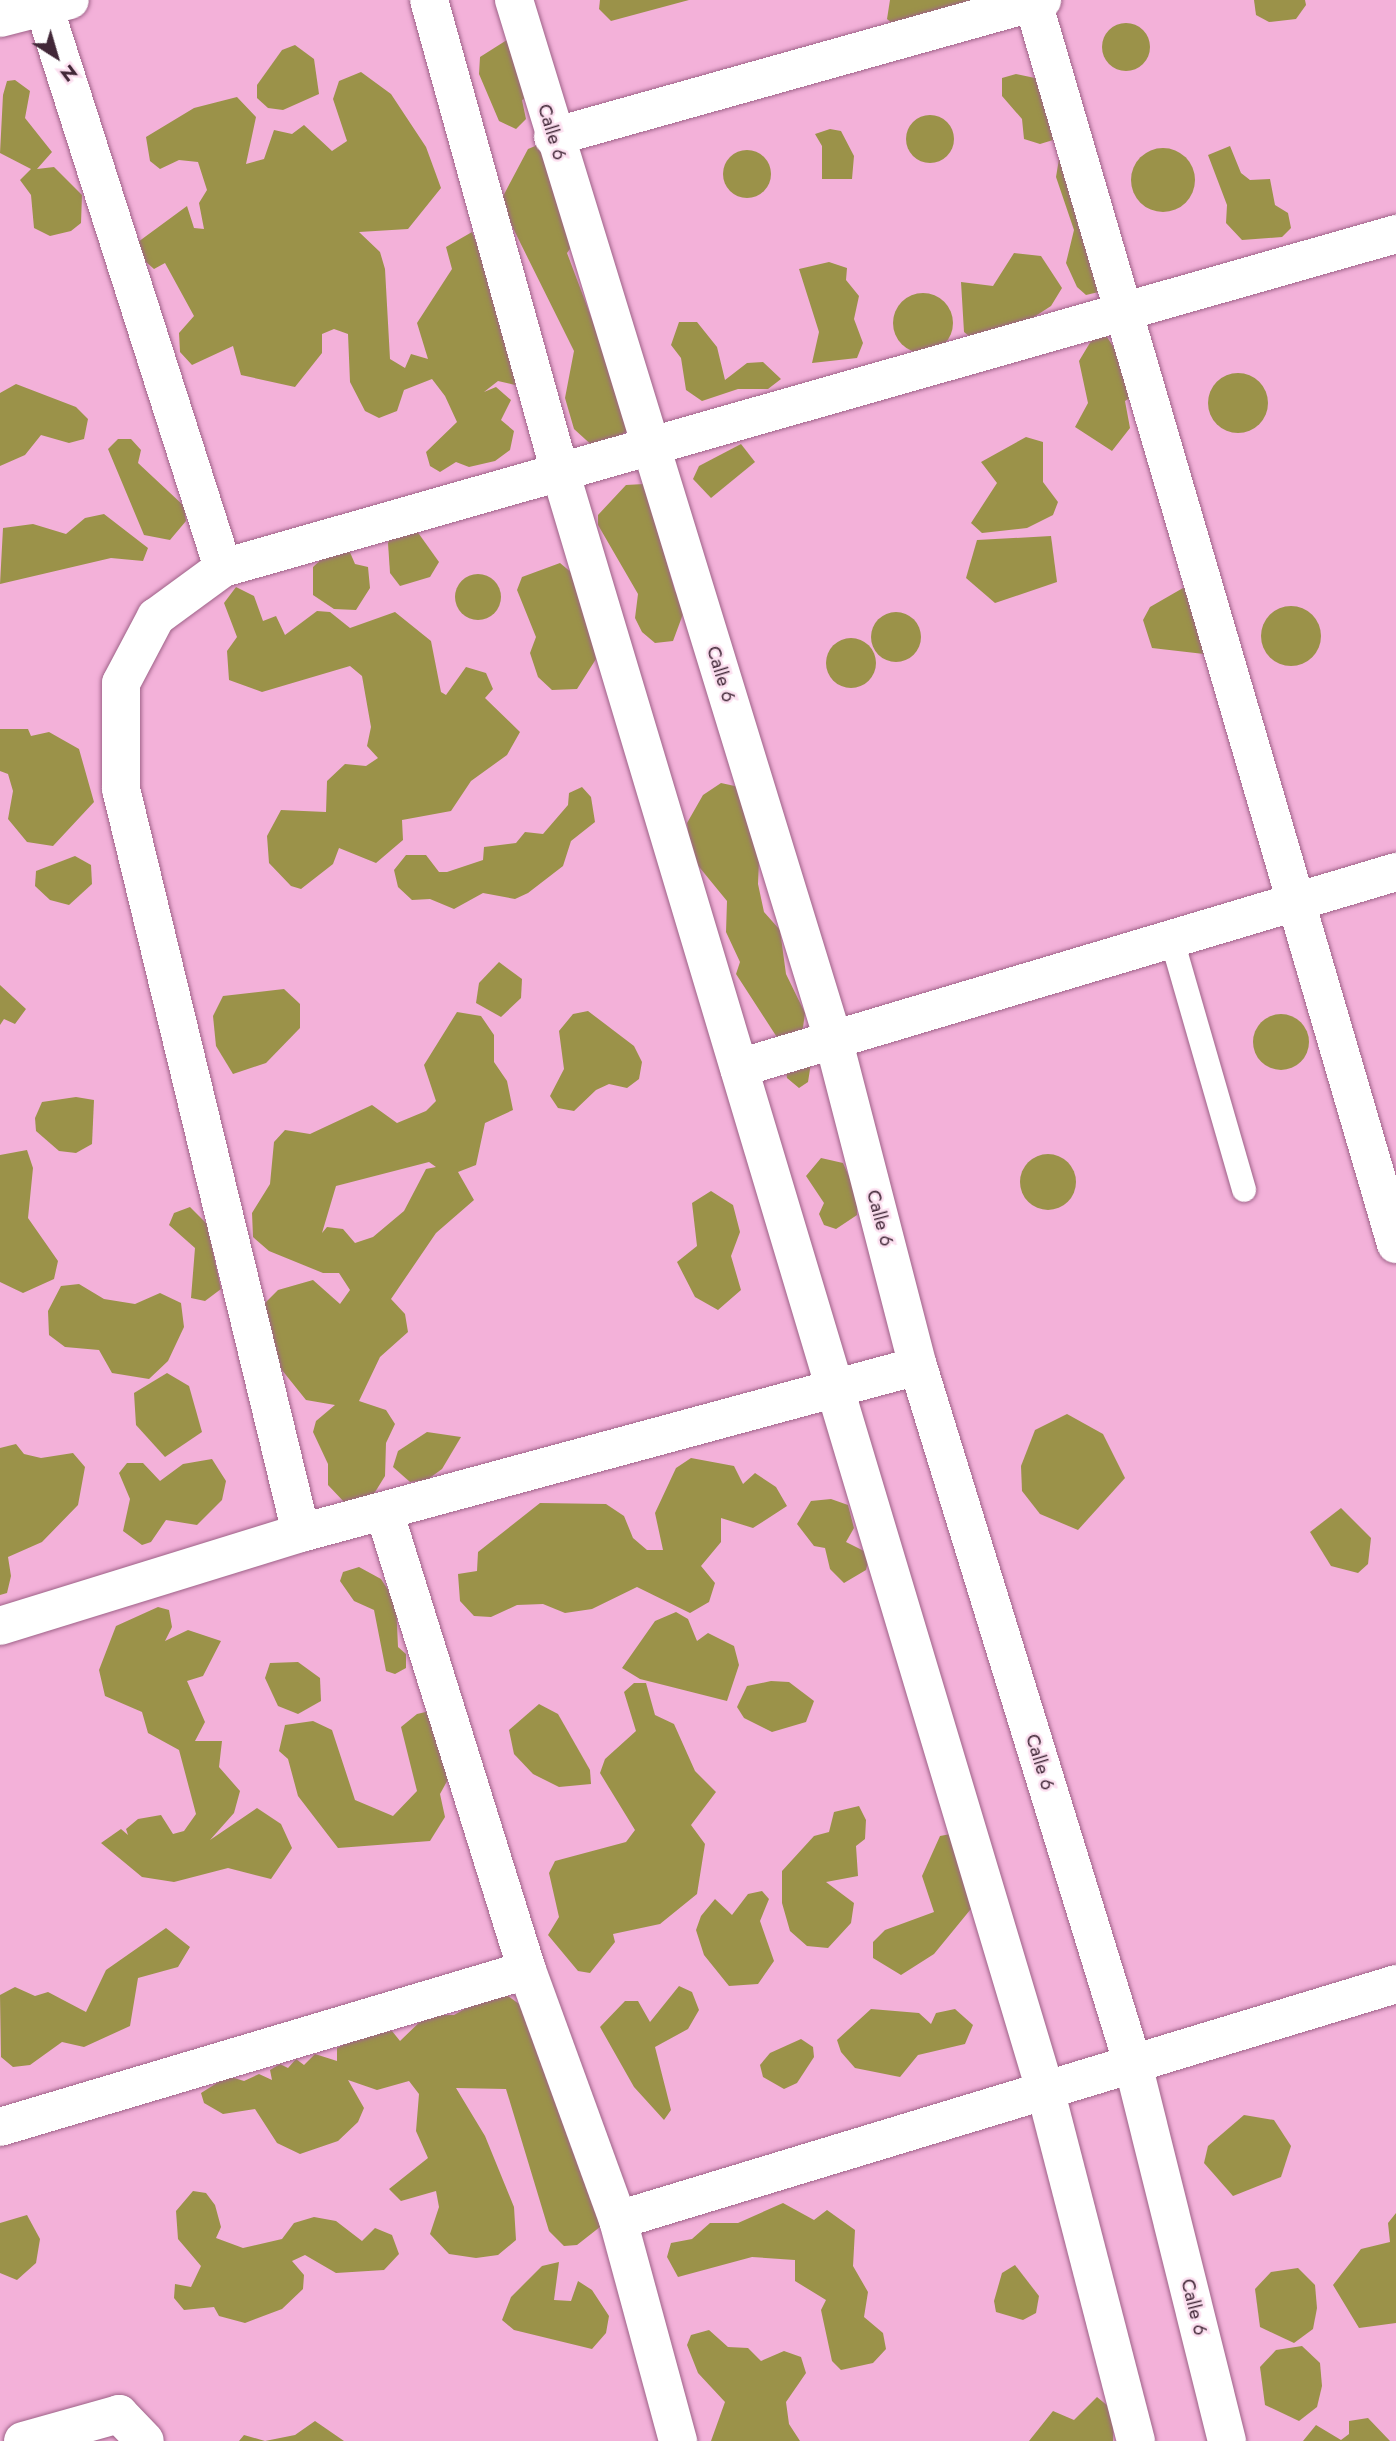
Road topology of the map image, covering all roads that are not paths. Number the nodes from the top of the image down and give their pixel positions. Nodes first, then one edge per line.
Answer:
1 (429, 0) edge
2 (514, 0) edge
3 (1038, 1) edge
4 (57, 4) edge
5 (0, 18) edge
6 (554, 138) junction
7 (1396, 234) edge
8 (1126, 306) junction
9 (650, 442) junction
10 (560, 471) junction
11 (223, 568) junction
12 (1396, 872) edge
13 (1296, 900) junction
14 (1172, 940) junction
15 (834, 1042) junction
16 (739, 1068) junction
17 (1244, 1190) dead end
18 (1396, 1244) edge
19 (918, 1366) junction
20 (832, 1391) junction
21 (384, 1511) junction
22 (301, 1533) junction
23 (0, 1626) edge
24 (527, 1970) junction
25 (1396, 1984) edge
26 (1134, 2068) junction
27 (1046, 2093) junction
28 (0, 2127) edge
29 (618, 2220) junction
30 (23, 2441) edge
31 (145, 2441) edge
32 (678, 2441) edge
33 (1136, 2441) edge
34 (1227, 2441) edge

1 - 10 street
2 - 6 street, Calle 6
3 - 6 street
3 - 8 street
4 - 5 street
4 - 11 street
6 - 9 street, Calle 6
7 - 8 street
8 - 9 street
8 - 13 street
9 - 10 street
9 - 15 street, Calle 6
10 - 11 street
10 - 16 street
11 - 22 street
12 - 13 street
13 - 14 street
13 - 18 street
14 - 15 street
14 - 17 lane
15 - 16 street
15 - 19 street, Calle 6
16 - 20 street
19 - 20 street
19 - 26 street, Calle 6
20 - 21 street
20 - 27 street
21 - 22 street
21 - 24 street
22 - 23 street
24 - 28 street
24 - 29 street
25 - 26 street
26 - 27 street
26 - 34 street, Calle 6
27 - 29 street
27 - 33 street
29 - 32 street
30 - 31 street

